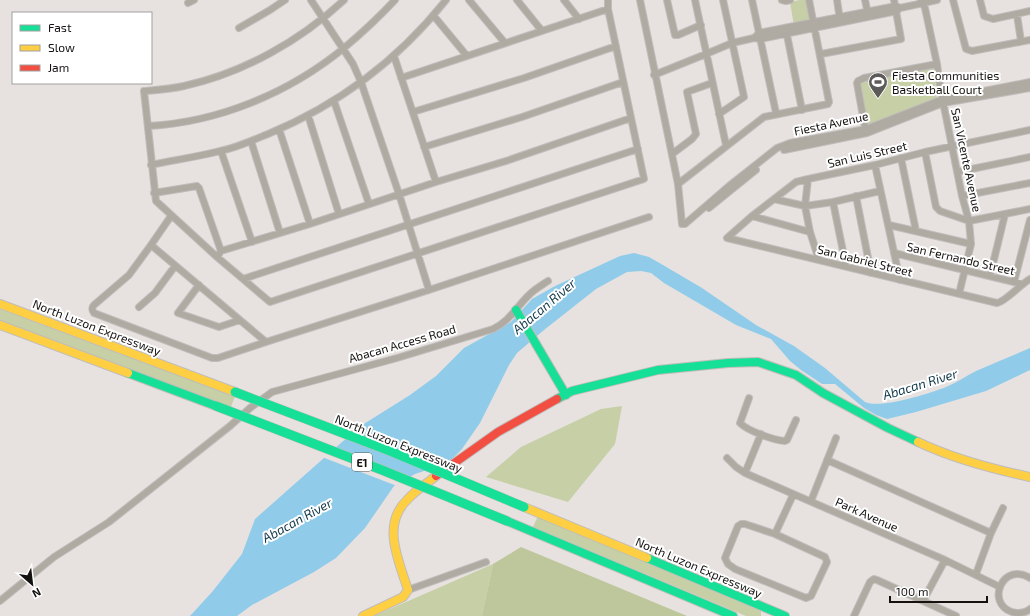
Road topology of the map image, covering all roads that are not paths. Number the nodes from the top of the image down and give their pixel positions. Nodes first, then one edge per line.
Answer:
1 (285, 0) edge
2 (311, 0) edge
3 (344, 0) edge
4 (395, 0) edge
5 (446, 0) edge
6 (469, 0) edge
7 (517, 0) edge
8 (564, 0) edge
9 (608, 0) edge
10 (640, 0) edge
11 (667, 0) edge
12 (695, 0) edge
13 (723, 0) edge
14 (752, 0) edge
15 (782, 0) edge
16 (790, 0) edge
17 (809, 0) edge
18 (836, 0) edge
19 (865, 0) edge
20 (937, 0) edge
21 (953, 0) edge
22 (980, 0) edge
23 (924, 3) edge
24 (897, 6) edge
25 (608, 9) junction
26 (1030, 11) edge
27 (868, 14) junction
28 (433, 15) junction
29 (1017, 15) junction
30 (323, 18) junction
31 (579, 19) junction
32 (840, 20) junction
33 (701, 25) junction
34 (815, 25) junction
35 (239, 28) dead end
36 (542, 31) junction
37 (786, 31) junction
38 (757, 37) junction
39 (1030, 40) edge
40 (732, 42) junction
41 (1021, 42) junction
42 (505, 43) junction
43 (616, 46) junction
44 (344, 49) junction
45 (706, 54) junction
46 (821, 54) junction
47 (394, 56) junction
48 (467, 56) junction
49 (937, 64) junction
50 (654, 75) junction
51 (402, 78) junction
52 (361, 82) junction
53 (623, 82) junction
54 (1030, 82) edge
55 (712, 83) junction
56 (1030, 88) edge
57 (334, 101) junction
58 (943, 101) junction
59 (802, 110) junction
60 (413, 112) junction
61 (719, 114) junction
62 (776, 114) junction
63 (308, 115) junction
64 (631, 118) junction
65 (149, 126) junction
66 (279, 129) junction
67 (1030, 130) edge
68 (866, 131) junction
69 (251, 141) junction
70 (726, 146) junction
71 (424, 147) junction
72 (952, 147) junction
73 (638, 149) junction
74 (221, 151) junction
75 (925, 152) junction
76 (672, 154) junction
77 (1030, 157) edge
78 (901, 158) junction
79 (151, 165) junction
80 (875, 166) junction
81 (957, 172) junction
82 (808, 179) junction
83 (436, 182) junction
84 (1030, 183) edge
85 (678, 184) junction
86 (880, 192) junction
87 (154, 193) junction
88 (399, 194) junction
89 (856, 196) junction
90 (962, 196) junction
91 (774, 199) junction
92 (833, 202) junction
93 (369, 204) junction
94 (805, 206) junction
95 (1030, 209) edge
96 (339, 214) junction
97 (1005, 214) junction
98 (171, 216) junction
99 (752, 216) junction
100 (649, 217) dead end
101 (1030, 220) edge
102 (969, 221) junction
103 (310, 224) junction
104 (408, 225) junction
105 (889, 225) junction
106 (916, 231) junction
107 (810, 232) junction
108 (280, 233) junction
109 (727, 238) joint
110 (252, 242) junction
111 (971, 244) junction
112 (151, 245) junction
113 (221, 251) junction
114 (894, 253) junction
115 (417, 254) junction
116 (217, 257) junction
117 (819, 260) junction
118 (175, 266) junction
119 (846, 266) junction
120 (964, 270) junction
121 (871, 273) junction
122 (990, 276) junction
123 (243, 279) junction
124 (1030, 279) edge
125 (548, 280) dead end
126 (900, 280) junction
127 (1014, 282) junction
128 (1022, 284) junction
129 (199, 285) junction
130 (429, 290) junction
131 (959, 294) junction
132 (0, 304) edge
133 (139, 307) dead end
134 (517, 311) junction
135 (240, 320) junction
136 (0, 325) edge
137 (266, 342) junction
138 (564, 391) junction
139 (749, 398) dead end
140 (796, 420) dead end
141 (761, 434) junction
142 (836, 438) dead end
143 (727, 458) dead end
144 (827, 460) junction
145 (745, 473) junction
146 (1030, 477) edge
147 (793, 494) junction
148 (811, 501) junction
149 (1003, 508) dead end
150 (991, 533) junction
151 (775, 534) junction
152 (944, 560) junction
153 (486, 562) dead end
154 (1030, 569) edge
155 (976, 574) junction
156 (1028, 577) edge
157 (1000, 587) junction
158 (408, 590) junction
159 (0, 601) edge
160 (923, 601) junction
161 (1030, 609) edge
162 (363, 616) edge
163 (733, 616) edge
164 (785, 616) edge
165 (854, 616) edge
166 (956, 616) edge

1 - 35 street
2 - 30 street
3 - 30 street
4 - 44 street
5 - 28 street
6 - 42 street
7 - 36 street
8 - 31 street
9 - 25 street
10 - 50 street
11 - 33 street
12 - 33 street
13 - 40 street
14 - 38 street
15 - 16 street
17 - 34 street
18 - 32 street
19 - 27 street
20 - 23 street
21 - 41 street
22 - 29 street
23 - 24 street
23 - 49 street, San Vicente Avenue
24 - 27 street
24 - 46 street
25 - 31 street
25 - 43 street
26 - 29 street
27 - 32 street
28 - 47 street
28 - 48 street
29 - 41 street
30 - 44 street
30 - 65 street
31 - 36 street
32 - 34 street
33 - 45 street
34 - 37 street
34 - 46 street
36 - 42 street
37 - 38 street
37 - 59 street
38 - 40 street
38 - 62 street
39 - 41 street
40 - 45 street
40 - 61 street
42 - 48 street
43 - 53 street
43 - 60 street
44 - 52 street
44 - 65 street
45 - 50 street
45 - 55 street
46 - 59 street
47 - 51 street
47 - 52 street
48 - 51 street
49 - 58 street, San Vicente Avenue
49 - 68 street
50 - 76 street
51 - 60 street
52 - 57 street
52 - 88 street
53 - 64 street
53 - 71 street
54 - 58 street, Fiesta Avenue
55 - 61 street
55 - 76 street
56 - 58 street, Fiesta Avenue
57 - 63 street
57 - 93 street
58 - 68 street, Fiesta Avenue
58 - 72 street, San Vicente Avenue
59 - 62 street
60 - 71 street
61 - 70 street
62 - 70 street
63 - 66 street
63 - 96 street
64 - 73 street
64 - 83 street
65 - 79 street
66 - 69 street
66 - 103 street
67 - 72 street, San Luis Street
68 - 85 street, Fiesta Avenue
69 - 74 street
69 - 108 street
70 - 85 street
71 - 83 street
72 - 75 street, San Luis Street
72 - 81 street, San Vicente Avenue
73 - 104 street
73 - 115 street
74 - 79 street
74 - 110 street
75 - 78 street, San Luis Street
75 - 102 street
76 - 85 street
77 - 81 street
78 - 80 street, San Luis Street
78 - 106 street
79 - 87 street
80 - 82 street, San Luis Street
80 - 86 street
81 - 90 street, San Vicente Avenue
82 - 91 street, San Luis Street
82 - 94 street
83 - 88 street
84 - 90 street
86 - 89 street
86 - 105 street
87 - 98 street
87 - 113 street
88 - 93 street
88 - 104 street
89 - 92 street
89 - 121 street
90 - 102 street, San Vicente Avenue
91 - 94 street
91 - 99 street, San Luis Street
92 - 94 street
92 - 119 street
93 - 96 street
94 - 107 street
95 - 97 street
96 - 103 street
97 - 102 street
97 - 122 street
98 - 112 street
98 - 116 street
99 - 107 street
99 - 109 street, San Luis Street
100 - 130 street
101 - 127 street
102 - 111 street, San Vicente Avenue
103 - 108 street
104 - 115 street
104 - 123 street
105 - 106 street
105 - 114 street
106 - 111 street
107 - 117 street
108 - 110 street
109 - 117 street, San Gabriel Street
110 - 113 street
111 - 120 street, San Vicente Avenue
112 - 118 street
112 - 137 street
113 - 116 street
114 - 120 street, San Fernando Street
114 - 126 street
115 - 123 street
115 - 130 street
116 - 123 street
117 - 119 street, San Gabriel Street
118 - 129 street
118 - 133 street
119 - 121 street, San Gabriel Street
120 - 122 street, San Fernando Street
120 - 131 street, San Vicente Avenue
121 - 126 street, San Gabriel Street
122 - 127 street, San Fernando Street
124 - 128 street
125 - 134 street, Abacan Access Road
126 - 131 street, San Gabriel Street
127 - 128 street, San Fernando Street
128 - 131 street, San Gabriel Street
129 - 135 street
129 - 135 street
130 - 137 street
132 - 164 main road, North Luzon Expressway / E1, bridge
134 - 138 main road
134 - 159 street, Abacan Access Road
135 - 137 street
136 - 163 main road, E1, bridge
138 - 146 main road
138 - 158 main road
139 - 141 street
140 - 141 street
141 - 145 street
142 - 144 street
143 - 145 street, Park Avenue
144 - 148 street
144 - 150 street
145 - 147 street, Park Avenue
147 - 148 street, Park Avenue
147 - 151 street
148 - 152 street, Park Avenue
149 - 150 street
150 - 155 street
151 - 151 street
152 - 155 street, Park Avenue
152 - 160 street
153 - 158 street
154 - 156 street
155 - 157 street, Park Avenue
156 - 157 street
157 - 161 street
158 - 162 main road
160 - 165 street
160 - 166 street

